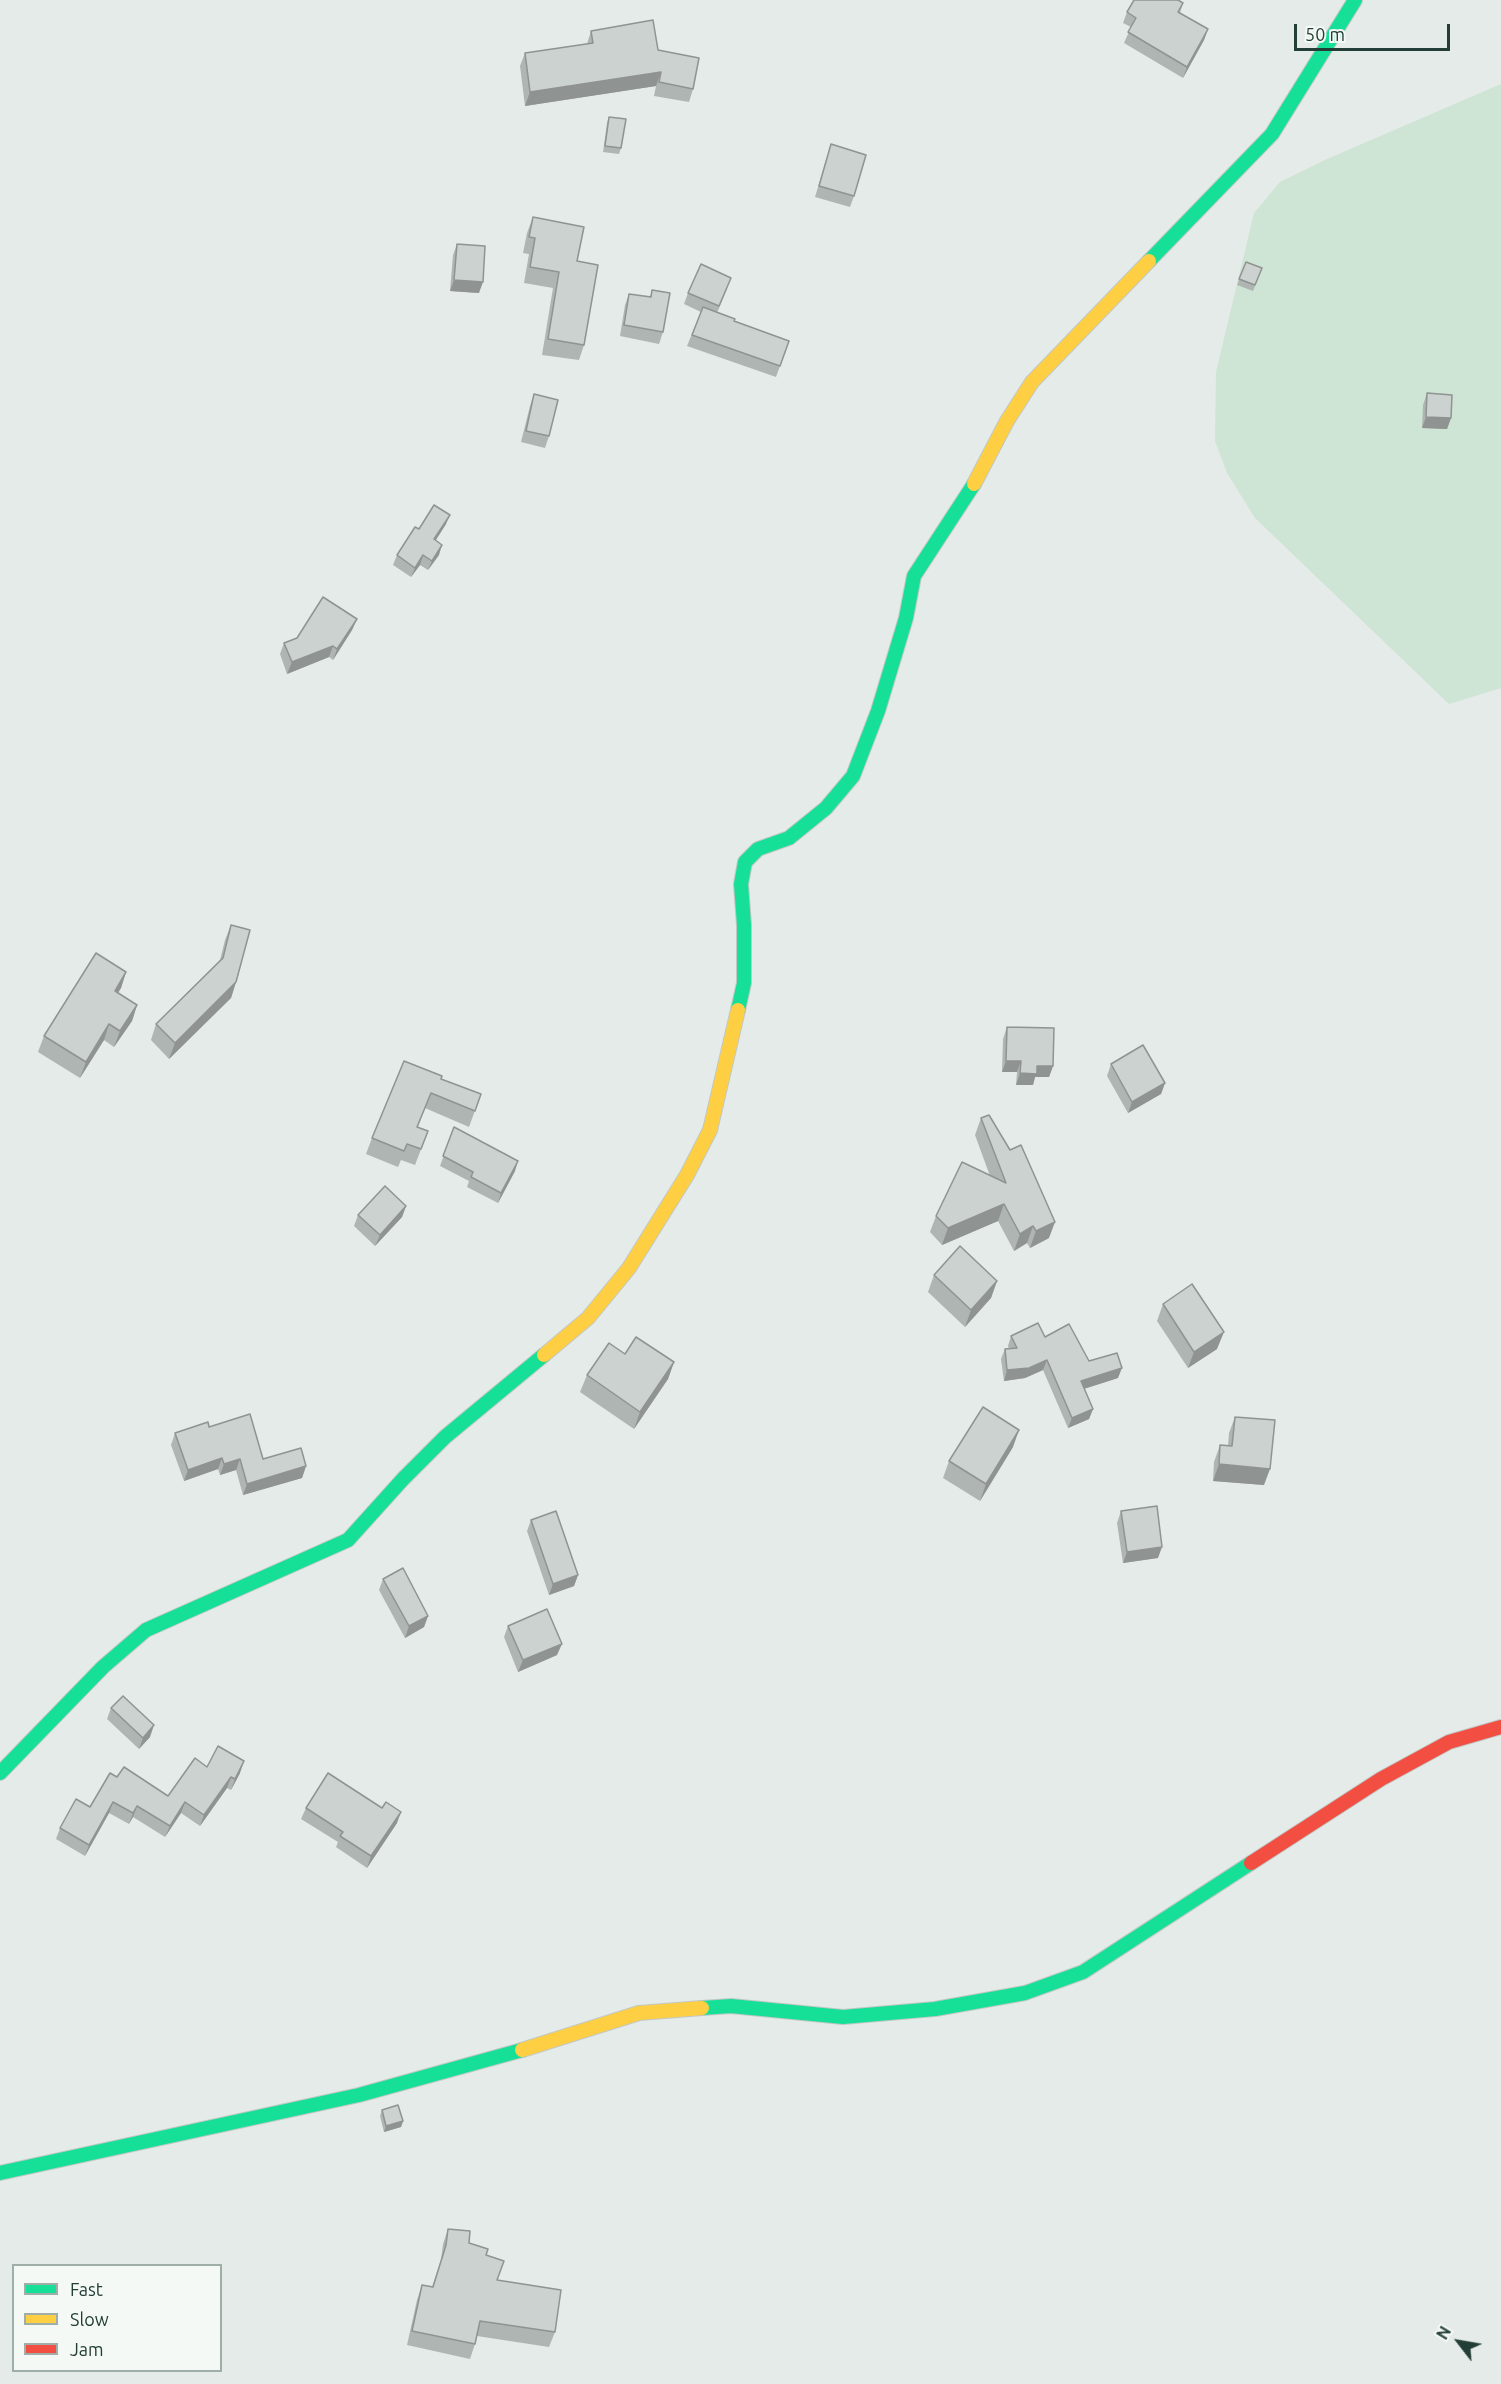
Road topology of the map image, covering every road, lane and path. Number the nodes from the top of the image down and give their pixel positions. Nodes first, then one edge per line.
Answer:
1 (1355, 0) edge
2 (1501, 1727) edge
3 (0, 1773) edge
4 (0, 2172) edge

1 - 3 street
2 - 4 street

